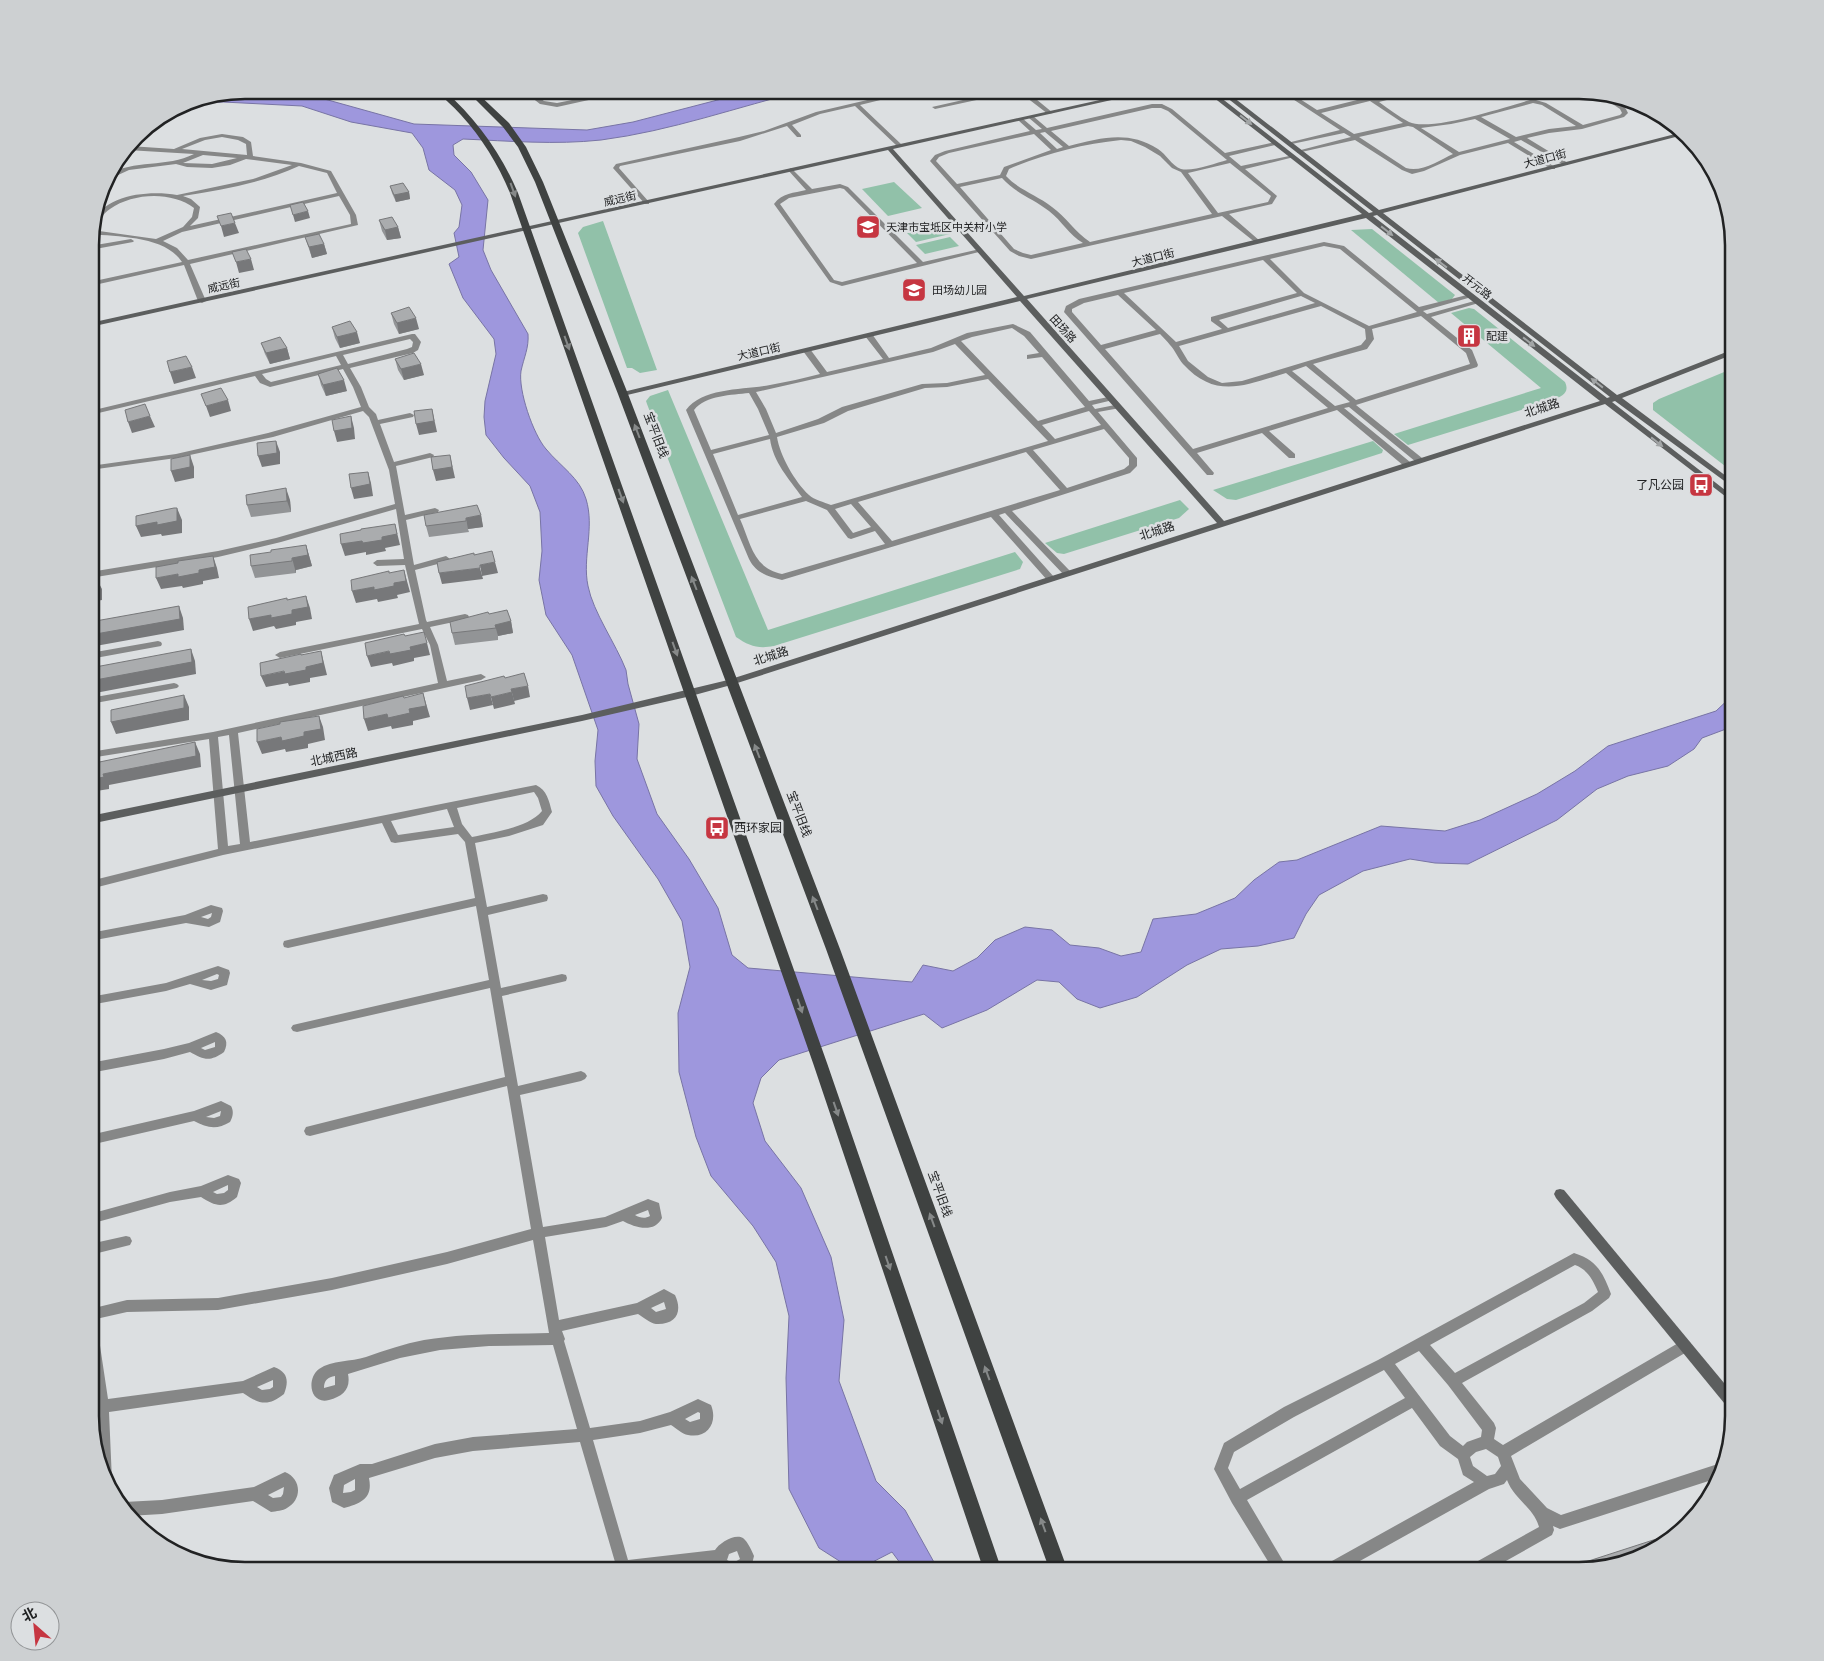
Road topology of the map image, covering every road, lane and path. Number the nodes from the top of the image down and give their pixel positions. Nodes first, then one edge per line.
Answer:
1 (449, 99) edge
2 (479, 99) edge
3 (537, 99) edge
4 (587, 99) edge
5 (881, 99) edge
6 (973, 99) edge
7 (1033, 99) edge
8 (1113, 99) edge
9 (1218, 99) edge
10 (1232, 99) edge
11 (1296, 99) edge
12 (1377, 99) edge
13 (1372, 100) junction
14 (1533, 101) joint
15 (1616, 104) edge
16 (857, 105) junction
17 (935, 107) dead end
18 (1317, 112) junction
19 (1050, 113) junction
20 (1475, 116) junction
21 (1031, 117) junction
22 (1020, 120) junction
23 (787, 124) junction
24 (1408, 124) junction
25 (1582, 126) junction
26 (1416, 127) junction
27 (1044, 130) junction
28 (1345, 131) junction
29 (1034, 132) junction
30 (799, 136) dead end
31 (1675, 136) edge
32 (1355, 137) junction
33 (1516, 140) junction
34 (1276, 144) junction
35 (1289, 144) junction
36 (899, 145) junction
37 (136, 148) edge
38 (889, 148) junction
39 (1068, 148) junction
40 (176, 150) junction
41 (202, 152) junction
42 (1056, 152) junction
43 (1299, 152) junction
44 (1224, 154) junction
45 (1458, 154) junction
46 (1292, 156) junction
47 (248, 157) junction
48 (1400, 160) dead end
49 (1231, 161) junction
50 (174, 162) junction
51 (1393, 162) junction
52 (298, 164) junction
53 (1566, 164) junction
54 (1240, 168) junction
55 (1553, 168) junction
56 (790, 170) junction
57 (1183, 171) junction
58 (119, 172) edge
59 (1003, 176) junction
60 (955, 186) junction
61 (810, 191) junction
62 (341, 194) junction
63 (179, 196) junction
64 (647, 203) junction
65 (103, 211) edge
66 (1219, 213) junction
67 (1377, 213) junction
68 (1368, 216) junction
69 (555, 224) junction
70 (180, 230) junction
71 (526, 230) junction
72 (100, 231) edge
73 (146, 240) junction
74 (156, 242) junction
75 (1258, 242) junction
76 (1087, 243) junction
77 (99, 247) edge
78 (980, 251) junction
79 (1265, 258) junction
80 (185, 263) junction
81 (922, 264) junction
82 (99, 282) edge
83 (1119, 292) junction
84 (1302, 294) junction
85 (1471, 296) junction
86 (1023, 300) junction
87 (202, 301) junction
88 (1478, 302) junction
89 (1321, 304) junction
90 (1422, 313) junction
91 (99, 323) edge
92 (1368, 328) junction
93 (1227, 330) junction
94 (1161, 331) junction
95 (869, 336) junction
96 (956, 341) junction
97 (1174, 345) junction
98 (1100, 348) junction
99 (807, 351) junction
100 (338, 353) junction
101 (1044, 354) junction
102 (1725, 355) edge
103 (1030, 357) dead end
104 (888, 360) junction
105 (1308, 364) junction
106 (346, 367) junction
107 (1287, 370) junction
108 (258, 373) junction
109 (825, 375) junction
110 (990, 376) junction
111 (751, 389) junction
112 (623, 394) junction
113 (1110, 398) junction
114 (1616, 398) junction
115 (1604, 401) junction
116 (1353, 404) junction
117 (1117, 406) junction
118 (366, 408) junction
119 (1091, 408) junction
120 (1337, 409) junction
121 (99, 411) edge
122 (410, 415) dead end
123 (375, 422) junction
124 (1036, 424) junction
125 (1106, 426) junction
126 (1264, 431) junction
127 (773, 436) junction
128 (1053, 442) junction
129 (1027, 450) junction
130 (1192, 452) junction
131 (708, 453) junction
132 (430, 455) edge
133 (1292, 456) dead end
134 (1419, 460) junction
135 (1407, 464) junction
136 (391, 465) junction
137 (99, 467) edge
138 (1210, 473) dead end
139 (1725, 479) edge
140 (1065, 490) junction
141 (1725, 494) edge
142 (807, 498) junction
143 (853, 501) junction
144 (399, 505) junction
145 (830, 508) junction
146 (435, 510) dead end
147 (1007, 510) junction
148 (993, 514) junction
149 (402, 518) junction
150 (736, 518) junction
151 (1222, 524) junction
152 (878, 530) junction
153 (890, 544) junction
154 (446, 559) edge
155 (377, 563) dead end
156 (410, 566) junction
157 (1067, 573) junction
158 (99, 574) edge
159 (1050, 579) junction
160 (464, 617) edge
161 (425, 626) junction
162 (158, 644) dead end
163 (99, 654) edge
164 (280, 655) dead end
165 (481, 677) dead end
166 (731, 682) junction
167 (443, 685) junction
168 (174, 686) dead end
169 (691, 693) junction
170 (99, 699) edge
171 (582, 718) joint
172 (232, 731) junction
173 (213, 736) junction
174 (99, 754) edge
175 (239, 789) junction
176 (218, 793) junction
177 (451, 805) junction
178 (99, 818) edge
179 (385, 818) junction
180 (460, 830) junction
181 (470, 841) junction
182 (245, 847) junction
183 (223, 851) junction
184 (99, 884) edge
185 (543, 898) dead end
186 (481, 906) junction
187 (186, 919) dead end
188 (99, 934) edge
189 (288, 944) dead end
190 (562, 978) dead end
191 (192, 980) dead end
192 (496, 988) junction
193 (99, 999) edge
194 (297, 1028) dead end
195 (191, 1047) dead end
196 (99, 1066) edge
197 (582, 1076) dead end
198 (513, 1086) junction
199 (196, 1116) dead end
200 (310, 1131) dead end
201 (99, 1138) edge
202 (202, 1191) dead end
203 (1560, 1194) dead end
204 (624, 1215) dead end
205 (99, 1216) edge
206 (538, 1233) junction
207 (126, 1241) dead end
208 (99, 1248) edge
209 (639, 1308) dead end
210 (99, 1312) edge
211 (556, 1333) junction
212 (1420, 1343) junction
213 (1685, 1346) junction
214 (1386, 1362) junction
215 (340, 1368) dead end
216 (99, 1370) edge
217 (1453, 1381) junction
218 (245, 1387) dead end
219 (1725, 1394) edge
220 (99, 1397) edge
221 (1414, 1400) junction
222 (99, 1407) edge
223 (672, 1418) dead end
224 (99, 1422) edge
225 (585, 1435) junction
226 (1487, 1442) junction
227 (1503, 1453) junction
228 (1463, 1455) junction
229 (106, 1460) edge
230 (1509, 1468) junction
231 (360, 1471) dead end
232 (1714, 1472) edge
233 (1486, 1483) junction
234 (255, 1494) dead end
235 (1238, 1498) junction
236 (132, 1509) edge
237 (1542, 1513) junction
238 (719, 1557) dead end
239 (622, 1562) edge
240 (671, 1562) edge
241 (990, 1562) edge
242 (1057, 1562) edge
243 (1277, 1562) edge
244 (1344, 1562) edge
245 (1490, 1562) edge

1 -> 71 main road
2 - 69 main road, 宝平旧线
3 - 4 street
5 - 16 street
6 - 17 street
7 - 19 street
8 - 19 street, 威远街
9 -> 34 street, 开元路
10 - 35 street, 开元路
11 - 18 street
12 - 13 street
13 - 18 street
13 - 24 street
14 - 20 street
14 - 25 street
15 - 25 street
16 - 23 street
16 - 36 street
18 - 28 street
19 - 21 street, 威远街
20 - 26 street
20 - 33 street
21 - 22 street, 威远街
21 - 27 street
22 - 29 street
22 - 36 street, 威远街
23 - 30 street
23 - 64 street
24 - 26 street
24 - 32 street
25 - 33 street
26 - 45 street
27 - 29 street
27 - 39 street
27 - 44 street
28 - 32 street
28 - 35 street
29 - 42 street
29 - 60 street
31 - 53 street, 大道口街
32 - 43 street
32 - 51 street
33 - 45 street
33 - 53 street
33 - 55 street
34 - 44 street
34 - 46 street, 开元路
35 - 43 street, 开元路
36 - 38 street, 威远街
37 - 40 street
38 - 56 street, 威远街
38 - 78 street, 田场路
39 - 42 street
39 - 57 street
40 - 41 street
40 - 47 street
41 - 47 street
41 - 50 street
42 - 59 street
43 - 67 street, 开元路
44 - 49 street
45 - 51 street
46 - 54 street
46 - 68 street, 开元路
47 - 50 street
47 - 52 street
48 - 51 street
49 - 54 street
49 - 57 street
50 - 58 street
52 - 62 street
52 - 63 street
53 - 55 street, 大道口街
54 - 66 street
55 - 67 street, 大道口街
56 - 61 street
56 - 64 street, 威远街
57 - 66 street
59 - 60 street
59 - 76 street
60 - 76 street
61 - 81 street
61 - 81 street
62 - 70 street
62 - 80 street
63 - 65 street
63 - 70 street
64 - 69 street, 威远街
66 - 75 street
66 - 76 street
67 - 68 street, 大道口街
114 -> 67 street, 开元路
68 - 75 street, 大道口街
68 -> 85 street, 开元路
69 - 71 street, 威远街
69 - 112 main road, 宝平旧线
70 - 74 street
71 - 87 street, 威远街
71 -> 169 main road
72 - 73 street
73 - 74 street
73 - 77 street
74 - 80 street
75 - 86 street, 大道口街
78 - 81 street
78 - 86 street, 田场路
79 - 83 street
79 - 84 street
79 - 90 street
80 - 82 street
80 - 87 street
83 - 94 street
83 - 98 street
84 - 89 street
84 - 93 street
85 - 88 street, 开元路
85 - 90 street
86 - 95 street, 大道口街
86 - 113 street, 田场路
87 - 91 street, 威远街
88 - 90 street
88 -> 115 street, 开元路
89 - 92 street
89 - 93 street
90 - 92 street
90 - 116 street
92 - 105 street
93 - 97 street
94 - 97 street
94 - 98 street
95 - 99 street, 大道口街
95 - 104 street
96 - 101 street
96 - 104 street
96 - 110 street
97 - 107 street
98 - 130 street
99 - 109 street
99 - 112 street, 大道口街
100 - 106 street
100 - 106 street
100 - 108 street
101 - 103 street
101 - 119 street
102 - 114 street, 北城路
104 - 109 street
105 - 107 street
105 - 116 street
106 - 108 street
106 - 118 street
107 - 120 street
108 - 121 street
109 - 111 street
110 - 124 street
110 - 127 street
111 - 127 street
111 - 131 street
166 -> 112 main road, 宝平旧线
113 - 117 street, 田场路
113 - 119 street
114 - 115 street, 北城路
114 - 139 street, 开元路
115 - 134 street, 北城路
115 -> 141 street, 开元路
116 - 120 street
116 - 134 street
117 - 119 street
117 - 151 street, 田场路
118 - 123 street
118 - 137 street
119 - 124 street
119 - 125 street
120 - 126 street
120 - 135 street
122 - 123 street
123 - 136 street
124 - 128 street
125 - 128 street
125 - 140 street
126 - 130 street
126 - 133 street
127 - 131 street
127 - 142 street
128 - 129 street
129 - 140 street
129 - 143 street
130 - 138 street
131 - 150 street
132 - 136 street
134 - 135 street, 北城路
135 - 151 street, 北城路
136 - 144 street
140 - 147 street
142 - 145 street
142 - 150 street
143 - 145 street
143 - 152 street
144 - 149 street
144 - 158 street
145 - 152 street
146 - 149 street
147 - 148 street
147 - 157 street
148 - 153 street
148 - 159 street
149 - 156 street
150 - 153 street
151 - 157 street, 北城路
152 - 153 street
154 - 156 street
155 - 156 street
156 - 161 street
157 - 159 street, 北城路
159 - 166 street, 北城路
160 - 161 street
161 - 164 street
161 - 167 street
162 - 163 street
165 - 167 street
166 - 169 street, 北城路
242 -> 166 main road, 宝平旧线
167 - 172 street
168 - 170 street
169 - 171 street, 北城路
169 -> 241 main road
171 - 175 street, 北城西路
172 - 173 street
172 - 175 street
173 - 174 street
173 - 176 street
175 - 176 street, 北城西路
175 - 182 street
176 - 178 street, 北城西路
176 - 183 street
177 - 179 street
177 - 180 street
177 - 181 street
179 - 180 street
179 - 182 street
180 - 181 street
181 - 186 street
182 - 183 street
183 - 184 street
185 - 186 street
186 - 189 street
186 - 192 street
187 - 188 street
190 - 192 street
191 - 193 street
192 - 194 street
192 - 198 street
195 - 196 street
197 - 198 street
198 - 200 street
198 - 206 street
199 - 201 street
202 - 205 street
203 - 213 street
204 - 206 street
206 - 210 street
206 - 211 street
207 - 208 street
209 - 211 street
211 - 215 street
211 - 225 street
212 - 214 street
212 - 217 street
212 - 217 street
213 - 219 street
213 - 227 street
214 - 221 street
214 - 235 street
216 - 220 street
217 - 226 street
218 - 222 street
221 - 228 street
221 - 235 street
223 - 225 street
224 - 229 street
225 - 231 street
225 - 239 street
226 - 227 street
226 - 228 street
227 - 230 street
228 - 233 street
230 - 233 street
230 - 237 street
232 - 237 street
233 - 244 street
234 - 236 street
235 - 243 street
237 - 245 street
238 - 240 street

